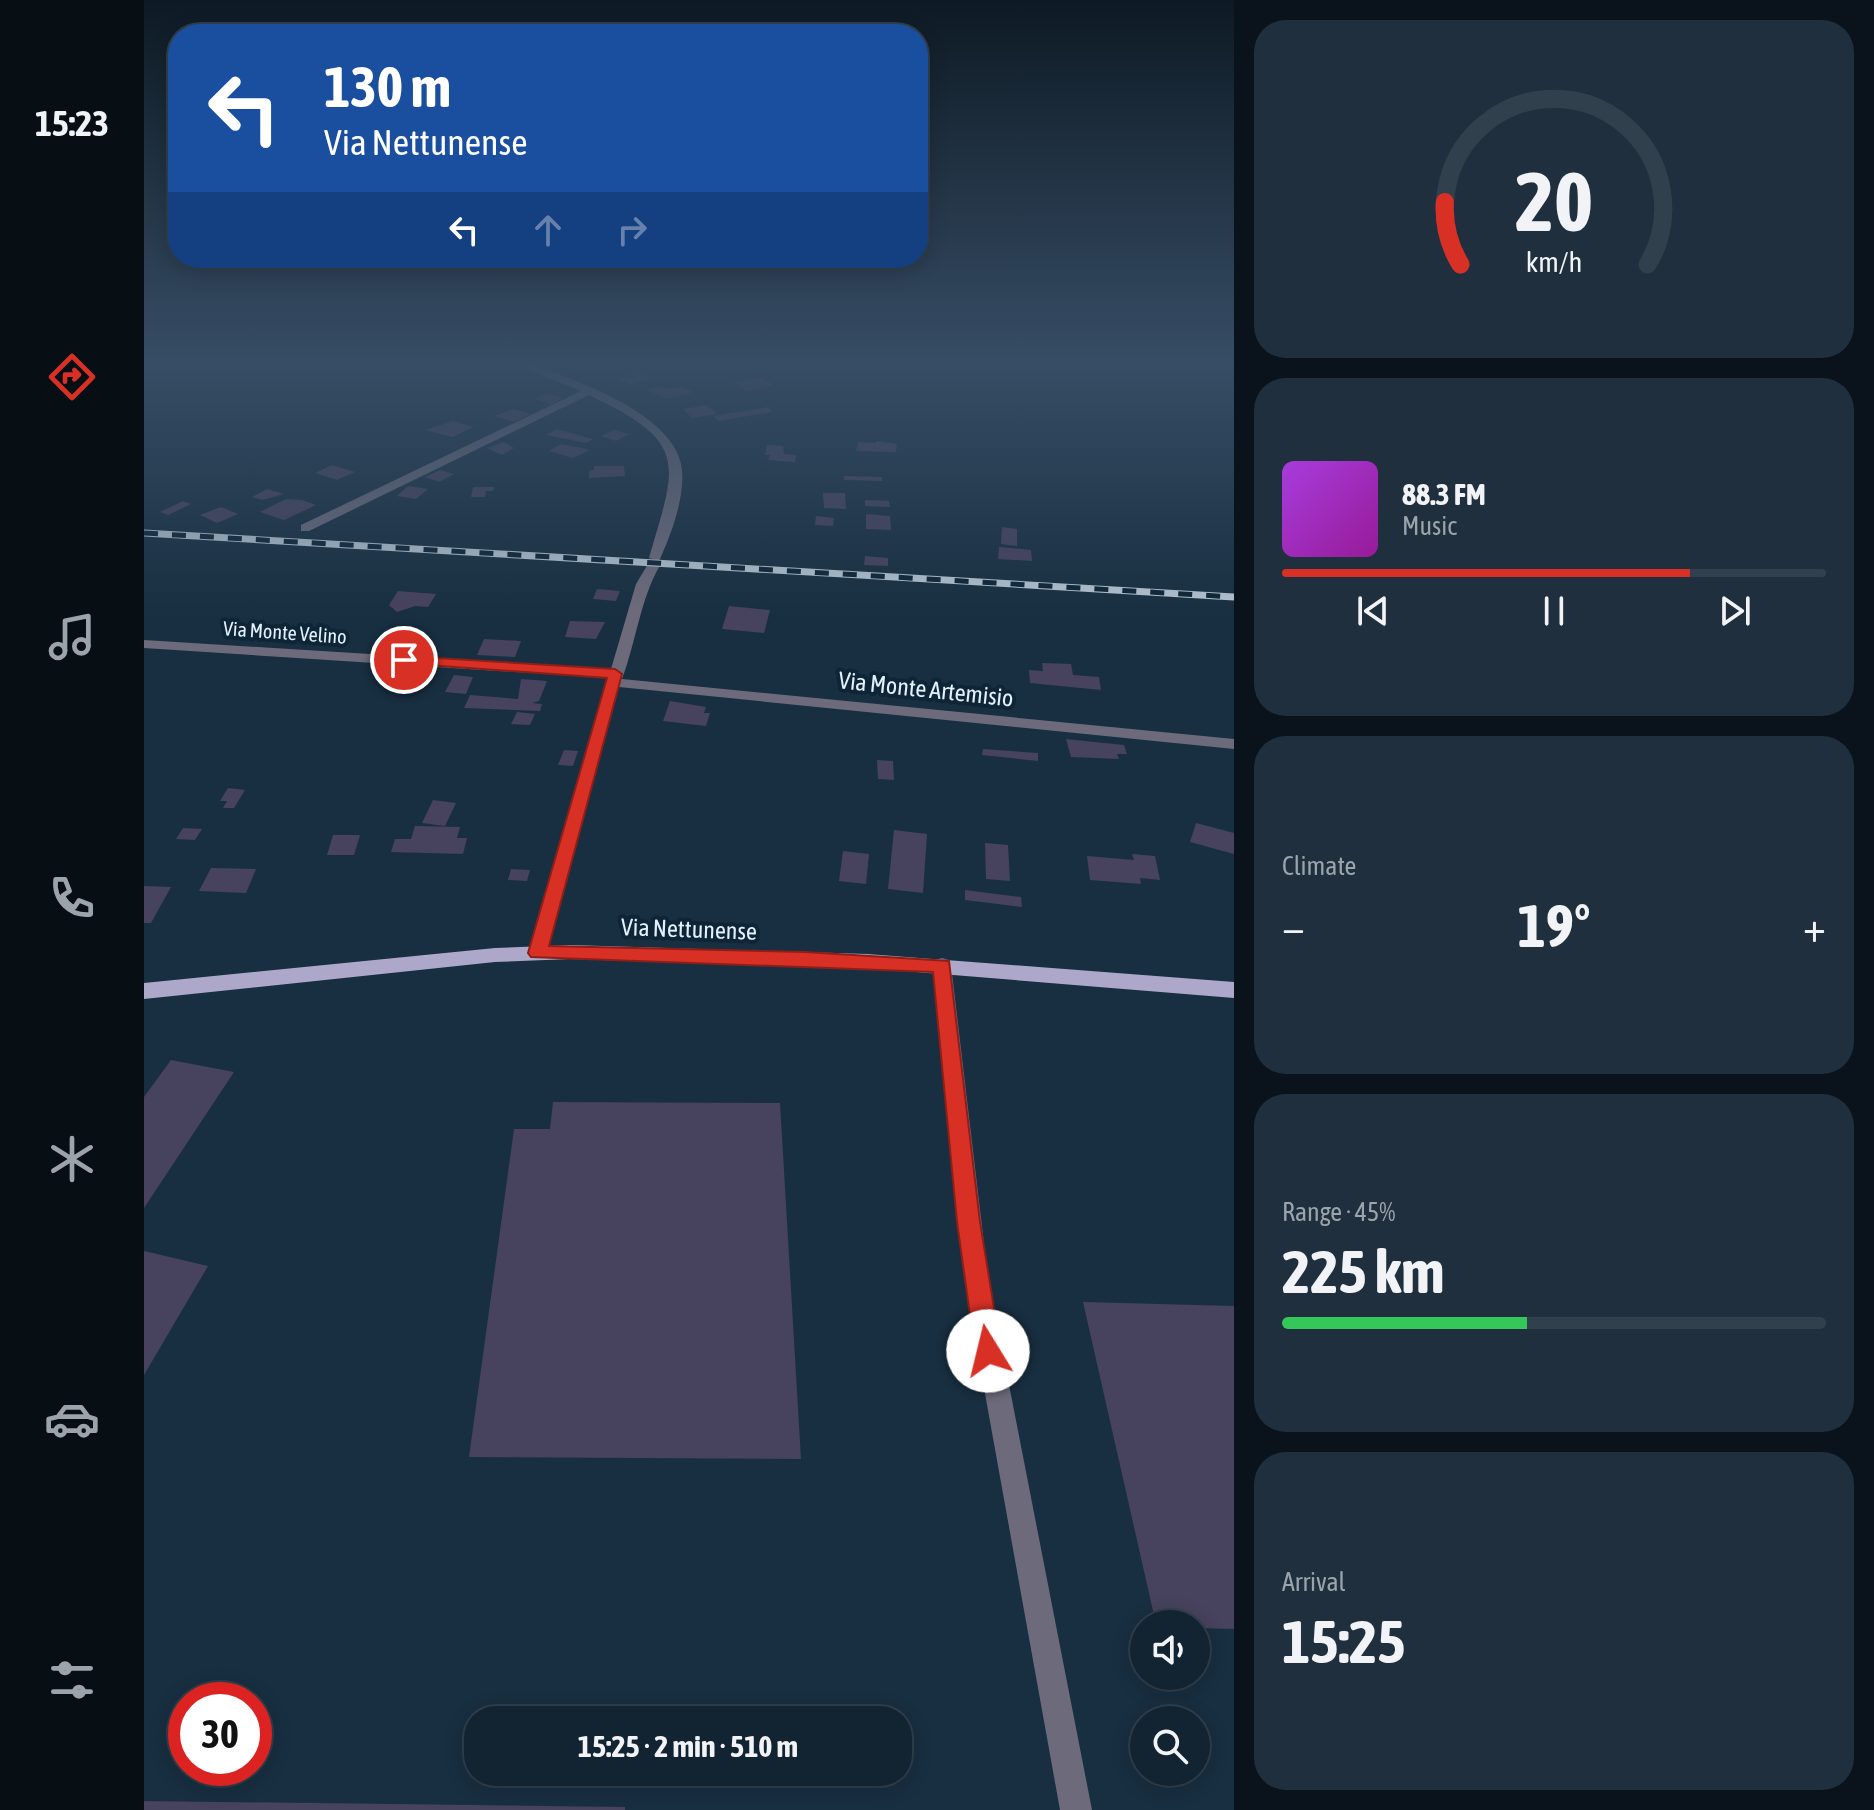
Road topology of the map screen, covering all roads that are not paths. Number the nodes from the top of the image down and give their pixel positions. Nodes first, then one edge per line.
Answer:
1 (479, 444) edge
2 (667, 444) edge
3 (305, 528) dead end
4 (144, 644) edge
5 (614, 678) junction
6 (1234, 744) edge
7 (537, 953) junction
8 (942, 965) junction
9 (1234, 990) edge
10 (144, 991) edge
11 (1076, 1810) edge

1 - 3 street
2 - 5 street
4 - 5 street, Via Monte Velino
5 - 6 street, Via Monte Artemisio
5 - 7 street
7 - 8 main road, Via Nettunense
7 - 10 main road, Via Nettunense
8 - 9 main road, Via Nettunense
8 - 11 street

